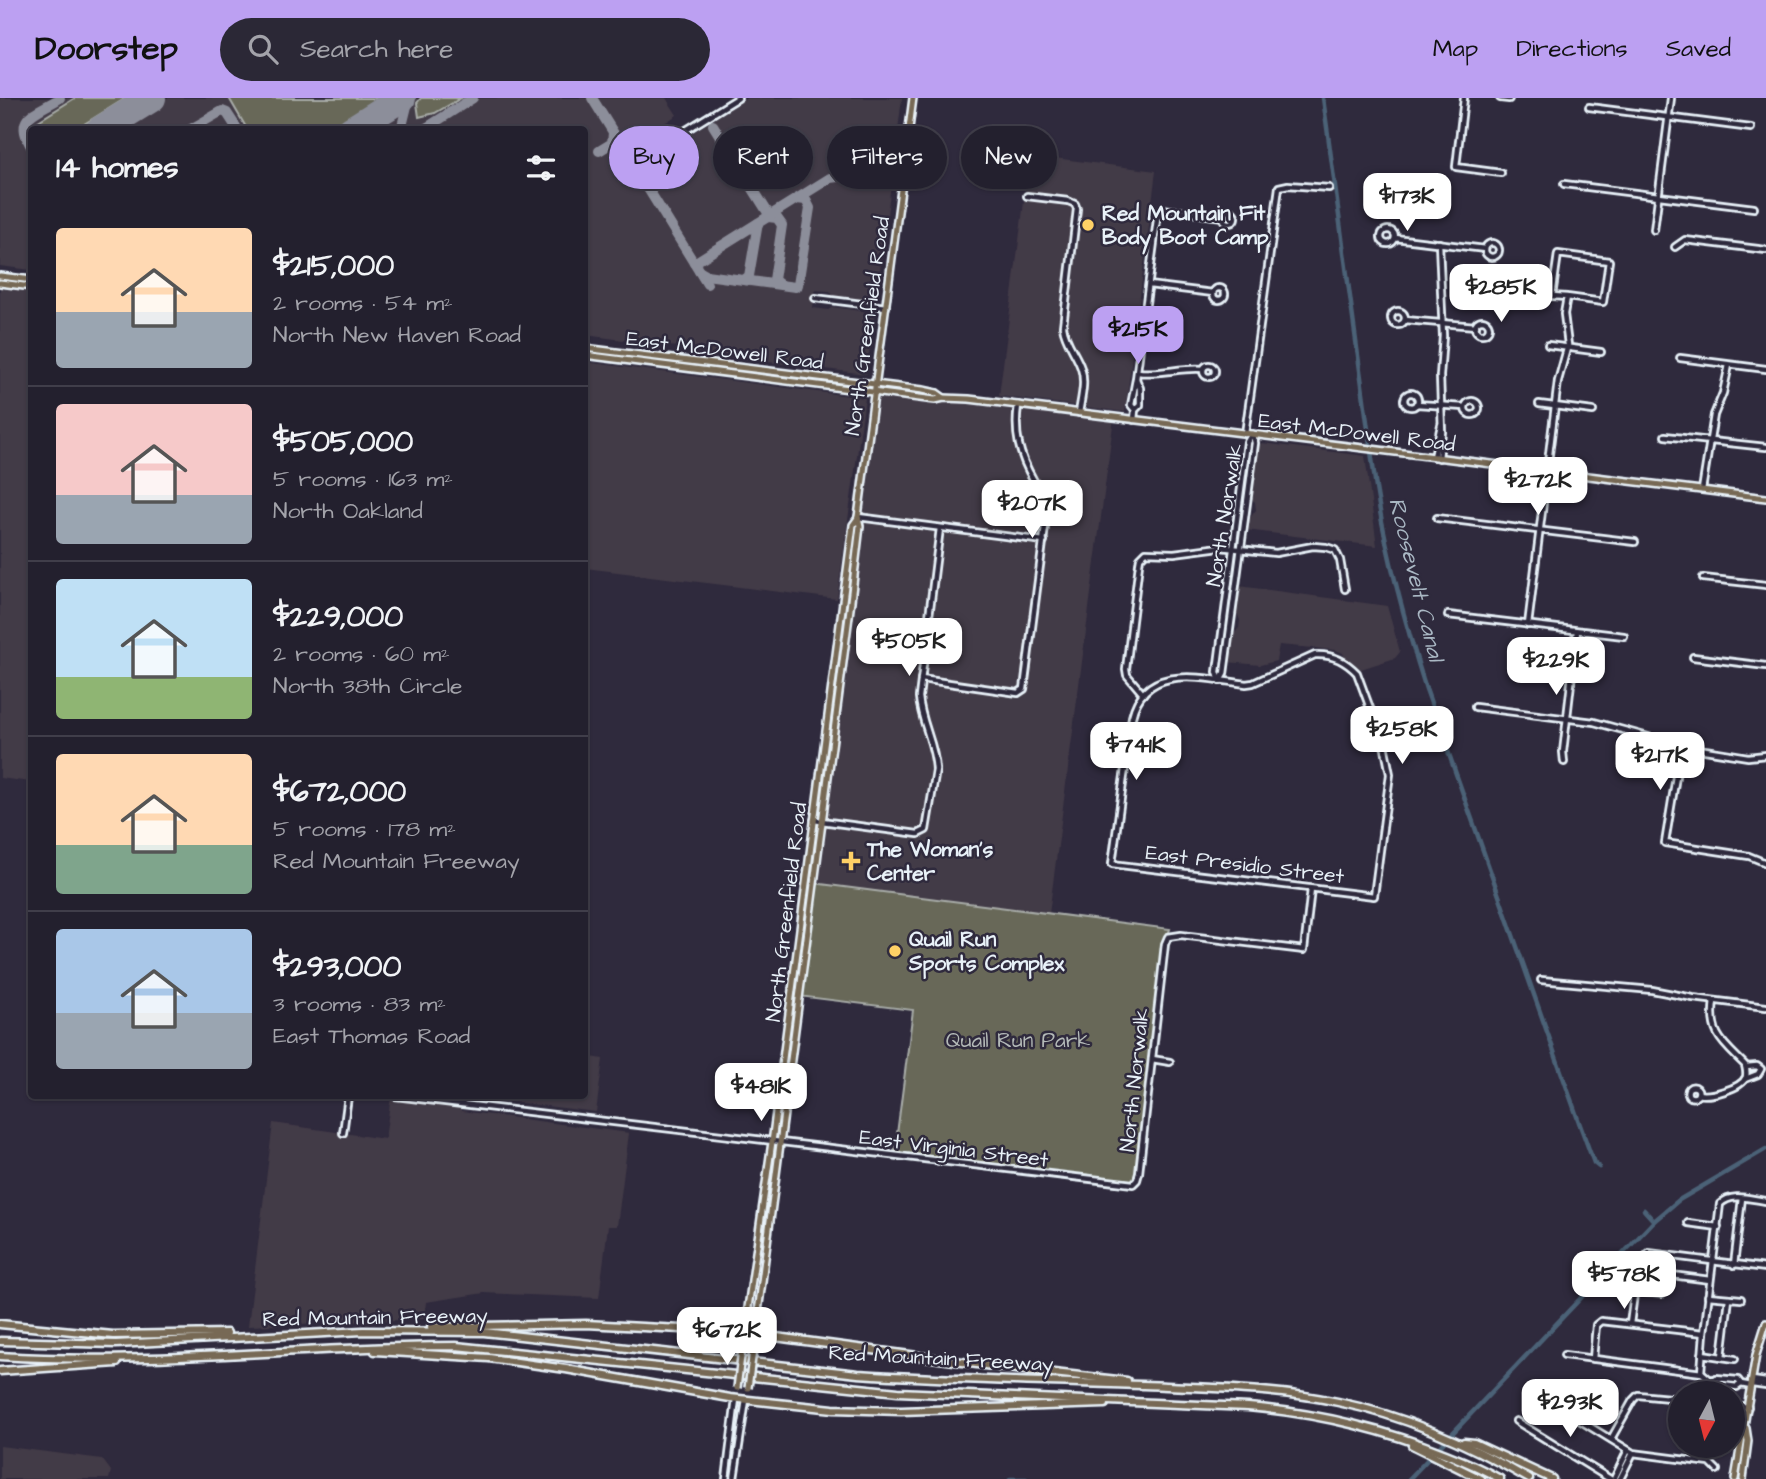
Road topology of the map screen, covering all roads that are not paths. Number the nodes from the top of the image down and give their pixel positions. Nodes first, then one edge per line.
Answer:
1 (738, 98) edge
2 (913, 98) edge
3 (1464, 98) edge
4 (1500, 98) edge
5 (1671, 98) edge
6 (1509, 99) edge
7 (1589, 107) dead end
8 (1668, 117) junction
9 (693, 126) edge
10 (1752, 128) dead end
11 (1501, 173) dead end
12 (1564, 184) dead end
13 (1329, 188) dead end
14 (1027, 196) dead end
15 (1659, 196) junction
16 (1754, 208) dead end
17 (1223, 216) dead end
18 (1654, 230) dead end
19 (1395, 238) dead end
20 (1439, 243) junction
21 (1675, 247) dead end
22 (1485, 249) dead end
23 (1766, 250) edge
24 (0, 276) edge
25 (28, 280) edge
26 (0, 283) edge
27 (1149, 285) junction
28 (28, 286) edge
29 (1213, 293) dead end
30 (1567, 297) junction
31 (815, 298) dead end
32 (886, 307) junction
33 (1405, 320) dead end
34 (1442, 323) junction
35 (1476, 326) dead end
36 (1548, 345) dead end
37 (1567, 348) junction
38 (588, 349) edge
39 (1601, 352) dead end
40 (588, 355) edge
41 (1680, 358) dead end
42 (686, 364) junction
43 (1729, 365) junction
44 (1203, 369) dead end
45 (1766, 369) edge
46 (1137, 372) junction
47 (876, 388) junction
48 (1416, 404) dead end
49 (1539, 404) dead end
50 (1018, 405) junction
51 (1441, 406) junction
52 (1555, 406) junction
53 (1465, 407) dead end
54 (1593, 411) dead end
55 (1079, 413) junction
56 (1134, 420) junction
57 (1245, 433) junction
58 (1252, 435) junction
59 (1665, 436) dead end
60 (1710, 441) junction
61 (1766, 447) edge
62 (1437, 457) junction
63 (1547, 471) junction
64 (1702, 490) junction
65 (1766, 498) edge
66 (858, 517) junction
67 (1437, 518) dead end
68 (940, 528) junction
69 (1539, 530) junction
70 (1044, 541) junction
71 (1635, 542) dead end
72 (1237, 549) junction
73 (1703, 578) dead end
74 (1766, 585) edge
75 (1345, 589) dead end
76 (1448, 615) dead end
77 (1224, 622) junction
78 (1231, 622) junction
79 (1528, 625) junction
80 (1577, 631) junction
81 (1624, 636) dead end
82 (1693, 657) dead end
83 (836, 665) junction
84 (1766, 667) edge
85 (921, 679) junction
86 (1220, 681) junction
87 (1143, 694) junction
88 (837, 705) junction
89 (1475, 708) dead end
90 (1567, 718) junction
91 (1681, 747) junction
92 (1766, 755) edge
93 (1564, 762) dead end
94 (814, 820) junction
95 (821, 821) junction
96 (1766, 863) edge
97 (1311, 889) junction
98 (1541, 980) dead end
99 (1714, 1001) junction
100 (1766, 1007) edge
101 (1152, 1059) junction
102 (1170, 1062) dead end
103 (1746, 1067) junction
104 (1745, 1079) junction
105 (1698, 1094) dead end
106 (348, 1099) edge
107 (420, 1099) edge
108 (343, 1133) dead end
109 (772, 1142) junction
110 (779, 1143) junction
111 (1133, 1184) joint
112 (1742, 1198) junction
113 (1766, 1200) edge
114 (1688, 1223) dead end
115 (1718, 1227) junction
116 (1713, 1262) junction
117 (1734, 1265) junction
118 (1766, 1268) edge
119 (1641, 1272) junction
120 (1710, 1280) junction
121 (1635, 1291) junction
122 (1662, 1294) dead end
123 (1708, 1296) junction
124 (1729, 1298) junction
125 (1741, 1299) dead end
126 (1766, 1323) edge
127 (0, 1324) edge
128 (1630, 1324) junction
129 (421, 1330) junction
130 (744, 1332) junction
131 (755, 1333) junction
132 (1704, 1333) junction
133 (253, 1336) junction
134 (0, 1341) edge
135 (359, 1348) junction
136 (1702, 1354) junction
137 (1564, 1355) dead end
138 (0, 1356) edge
139 (1722, 1357) junction
140 (1593, 1359) junction
141 (1735, 1359) dead end
142 (141, 1360) junction
143 (0, 1371) edge
144 (1702, 1373) junction
145 (1752, 1383) junction
146 (1766, 1384) edge
147 (1206, 1387) junction
148 (1544, 1389) dead end
149 (1668, 1398) edge
150 (736, 1399) junction
151 (746, 1400) junction
152 (1127, 1401) junction
153 (1745, 1407) edge
154 (1748, 1407) junction
155 (1516, 1421) dead end
156 (1746, 1424) junction
157 (1611, 1439) junction
158 (1459, 1441) junction
159 (1631, 1452) junction
160 (1626, 1461) junction
161 (1468, 1467) junction
162 (1717, 1470) dead end
163 (726, 1479) edge
164 (734, 1479) edge
165 (1481, 1479) edge
166 (1500, 1479) edge
167 (1529, 1479) edge
168 (1552, 1479) edge
169 (1612, 1479) edge
170 (1620, 1479) edge
171 (1735, 1479) edge
172 (1742, 1479) edge

1 - 9 street
2 - 32 main road, North Greenfield Road
3 - 11 street
4 - 6 street
5 - 8 street
7 - 8 street
8 - 10 street
8 - 15 street
12 - 15 street
13 - 57 street, North Norwalk
14 - 55 street
15 - 16 street
15 - 18 street
17 - 27 street
19 - 20 street
20 - 22 street
20 - 34 street
21 - 23 street
24 - 25 main road
26 - 28 main road
27 - 29 street
27 - 46 street
30 - 30 street
30 - 37 street
31 - 32 street
32 - 47 main road, North Greenfield Road
33 - 34 street
34 - 35 street
34 - 51 street
36 - 37 street
37 - 39 street
37 - 52 street
38 - 42 main road, East McDowell Road
40 - 42 main road, East McDowell Road
41 - 43 street
42 - 47 main road, East McDowell Road
43 - 45 street
43 - 60 street
44 - 46 street
46 - 56 street
47 - 50 main road, East McDowell Road
47 - 66 main road, North Greenfield Road
48 - 51 street
49 - 52 street
50 - 55 main road, East McDowell Road
50 - 70 street
51 - 53 street
51 - 62 street
52 - 54 street
52 - 63 street
55 - 56 main road, East McDowell Road
56 - 57 main road, East McDowell Road
57 - 58 main road, East McDowell Road
58 - 62 main road, East McDowell Road
58 - 72 street, North Norwalk
59 - 60 street
60 - 61 street
60 - 64 street
62 - 63 main road, East McDowell Road
63 - 64 main road, East McDowell Road
63 - 69 street
64 - 65 main road, East McDowell Road
66 - 68 street
66 - 83 main road, North Greenfield Road
66 - 88 main road, North Greenfield Road
67 - 69 street
68 - 70 street
68 - 85 street
69 - 71 street
69 - 79 street
70 - 85 street
72 - 75 street
72 - 77 street, North Norwalk
72 - 78 street, North Norwalk
72 - 87 street
73 - 74 street
76 - 79 street
77 - 78 street
77 - 86 street, North Norwalk
78 - 86 street, North Norwalk
79 - 80 street
80 - 81 street
80 - 90 street
82 - 84 street
83 - 88 main road
83 - 94 main road, North Greenfield Road
85 - 95 street
86 - 87 street
86 - 97 street, East Presidio Street
87 - 97 street, East Presidio Street
88 - 95 main road, North Greenfield Road
89 - 90 street
90 - 91 street
90 - 93 street
91 - 92 street
91 - 96 street
94 - 95 street
94 - 109 main road, North Greenfield Road
95 - 110 main road, North Greenfield Road
97 - 101 street, North Norwalk
98 - 99 street
99 - 100 street
99 - 103 street
101 - 102 street
101 - 111 street, North Norwalk
103 - 104 street
103 - 104 street
104 - 105 street
106 - 108 street
107 - 109 street, East Virginia Street
109 - 110 street, East Virginia Street
109 - 130 main road, North Greenfield Road
110 - 111 street, East Virginia Street
110 - 131 main road, North Greenfield Road
112 - 113 street
112 - 115 street
112 - 117 street
114 - 115 street
115 - 116 street
116 - 117 street
116 - 119 street
116 - 120 street
117 - 118 street
119 - 120 street
119 - 121 street
120 - 123 street
121 - 122 street
121 - 128 street
123 - 124 street
123 - 132 street
124 - 125 street
124 - 139 street
126 - 145 main road
127 - 133 highway
128 - 132 street
128 - 140 street
129 - 130 highway
129 - 133 highway, Red Mountain Freeway
129 - 147 highway, Red Mountain Freeway
130 - 131 highway
130 - 150 main road, North Greenfield Road, bridge
131 - 147 highway
131 - 151 main road, North Greenfield Road, bridge
132 - 136 street
133 - 134 highway, Red Mountain Freeway
135 - 142 highway, Red Mountain Freeway
135 - 150 highway
135 - 152 highway, Red Mountain Freeway
136 - 139 street
136 - 144 street
137 - 140 street
138 - 142 highway, Red Mountain Freeway
139 - 141 street
140 - 144 street
142 - 143 highway
144 - 145 street
145 - 146 street
145 - 154 main road
147 - 158 highway, Red Mountain Freeway
148 - 157 street
149 - 157 street
150 - 151 highway
150 - 163 street, North Greenfield Road
151 - 152 highway
151 - 164 street, North Greenfield Road
152 - 161 highway, Red Mountain Freeway
153 - 154 street
154 - 156 main road
155 - 169 street
156 - 171 main road
156 - 172 main road
157 - 159 street
158 - 167 highway, Red Mountain Freeway
158 - 168 highway
159 - 160 street
159 - 162 street
160 - 169 street
160 - 170 street
161 - 165 highway
161 - 166 highway, Red Mountain Freeway

